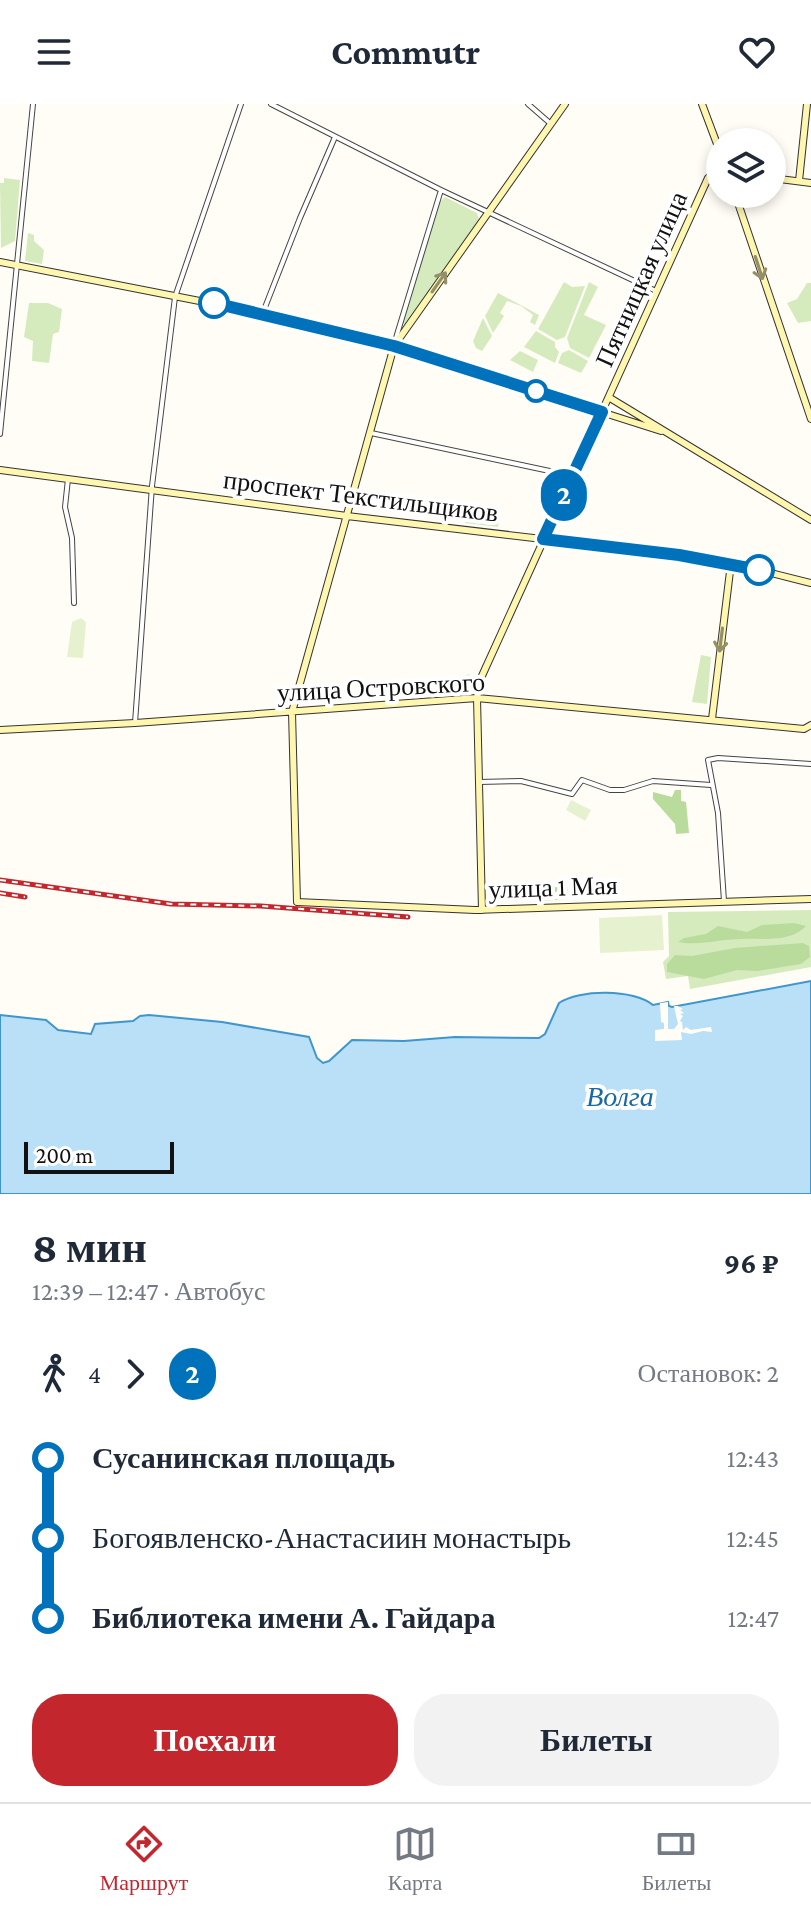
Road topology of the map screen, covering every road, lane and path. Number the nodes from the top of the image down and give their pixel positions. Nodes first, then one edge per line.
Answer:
1 (33, 104) edge
2 (241, 104) edge
3 (271, 104) edge
4 (528, 104) edge
5 (565, 104) edge
6 (702, 104) edge
7 (807, 104) edge
8 (551, 124) junction
9 (711, 128) edge
10 (335, 137) junction
11 (786, 180) edge
12 (799, 181) junction
13 (706, 182) edge
14 (811, 183) edge
15 (441, 190) junction
16 (740, 208) edge
17 (488, 213) junction
18 (0, 262) edge
19 (18, 266) junction
20 (656, 291) junction
21 (175, 297) junction
22 (262, 315) junction
23 (394, 346) junction
24 (610, 398) junction
25 (602, 412) junction
26 (811, 419) edge
27 (661, 431) junction
28 (369, 432) junction
29 (0, 434) edge
30 (0, 470) edge
31 (573, 476) junction
32 (68, 479) junction
33 (152, 491) junction
34 (347, 516) junction
35 (811, 520) edge
36 (543, 539) junction
37 (731, 563) junction
38 (811, 583) edge
39 (74, 603) dead end
40 (477, 698) junction
41 (292, 712) junction
42 (712, 719) junction
43 (135, 723) junction
44 (811, 725) edge
45 (0, 730) edge
46 (811, 764) edge
47 (479, 782) junction
48 (711, 785) junction
49 (811, 899) edge
50 (724, 901) junction
51 (482, 910) junction

1 - 19 street
2 - 21 street
3 - 10 street
4 - 8 street
5 - 8 street
6 - 9 street
7 - 12 street
8 - 17 street
10 - 15 street
10 - 22 street
11 - 12 street
12 - 14 street
13 - 20 street, Пятницкая улица
15 - 17 street
15 - 23 street
16 -> 26 street
17 - 20 street
23 -> 17 street
18 - 19 street
19 - 21 street
19 - 29 street
20 - 24 street, Пятницкая улица
21 - 22 street
21 - 33 street
22 - 23 street
23 - 25 street
23 - 28 street
24 - 25 street, Пятницкая улица
24 - 27 street
25 - 27 street
25 - 31 street, Пятницкая улица
27 - 35 street
28 - 31 street
28 - 34 street
30 - 32 street, проспект Текстильщиков
31 - 36 street, Пятницкая улица
32 - 33 street, проспект Текстильщиков
32 - 39 street
33 - 34 street, проспект Текстильщиков
33 - 43 street
34 - 36 street, проспект Текстильщиков
34 - 41 street
36 - 37 street, проспект Текстильщиков
36 - 40 street, Пятницкая улица
37 - 38 street, проспект Текстильщиков
37 -> 42 street
40 - 41 street, улица Островского
40 - 42 street, улица Островского
40 - 47 street, Пятницкая улица
41 - 43 street, улица Островского
41 - 51 street, улица 1 Мая
42 - 44 street, улица Островского
43 - 45 street, улица Островского
46 - 48 street
47 - 48 street
47 - 51 street, Пятницкая улица
48 - 50 street
49 - 50 street, улица 1 Мая
50 - 51 street, улица 1 Мая

